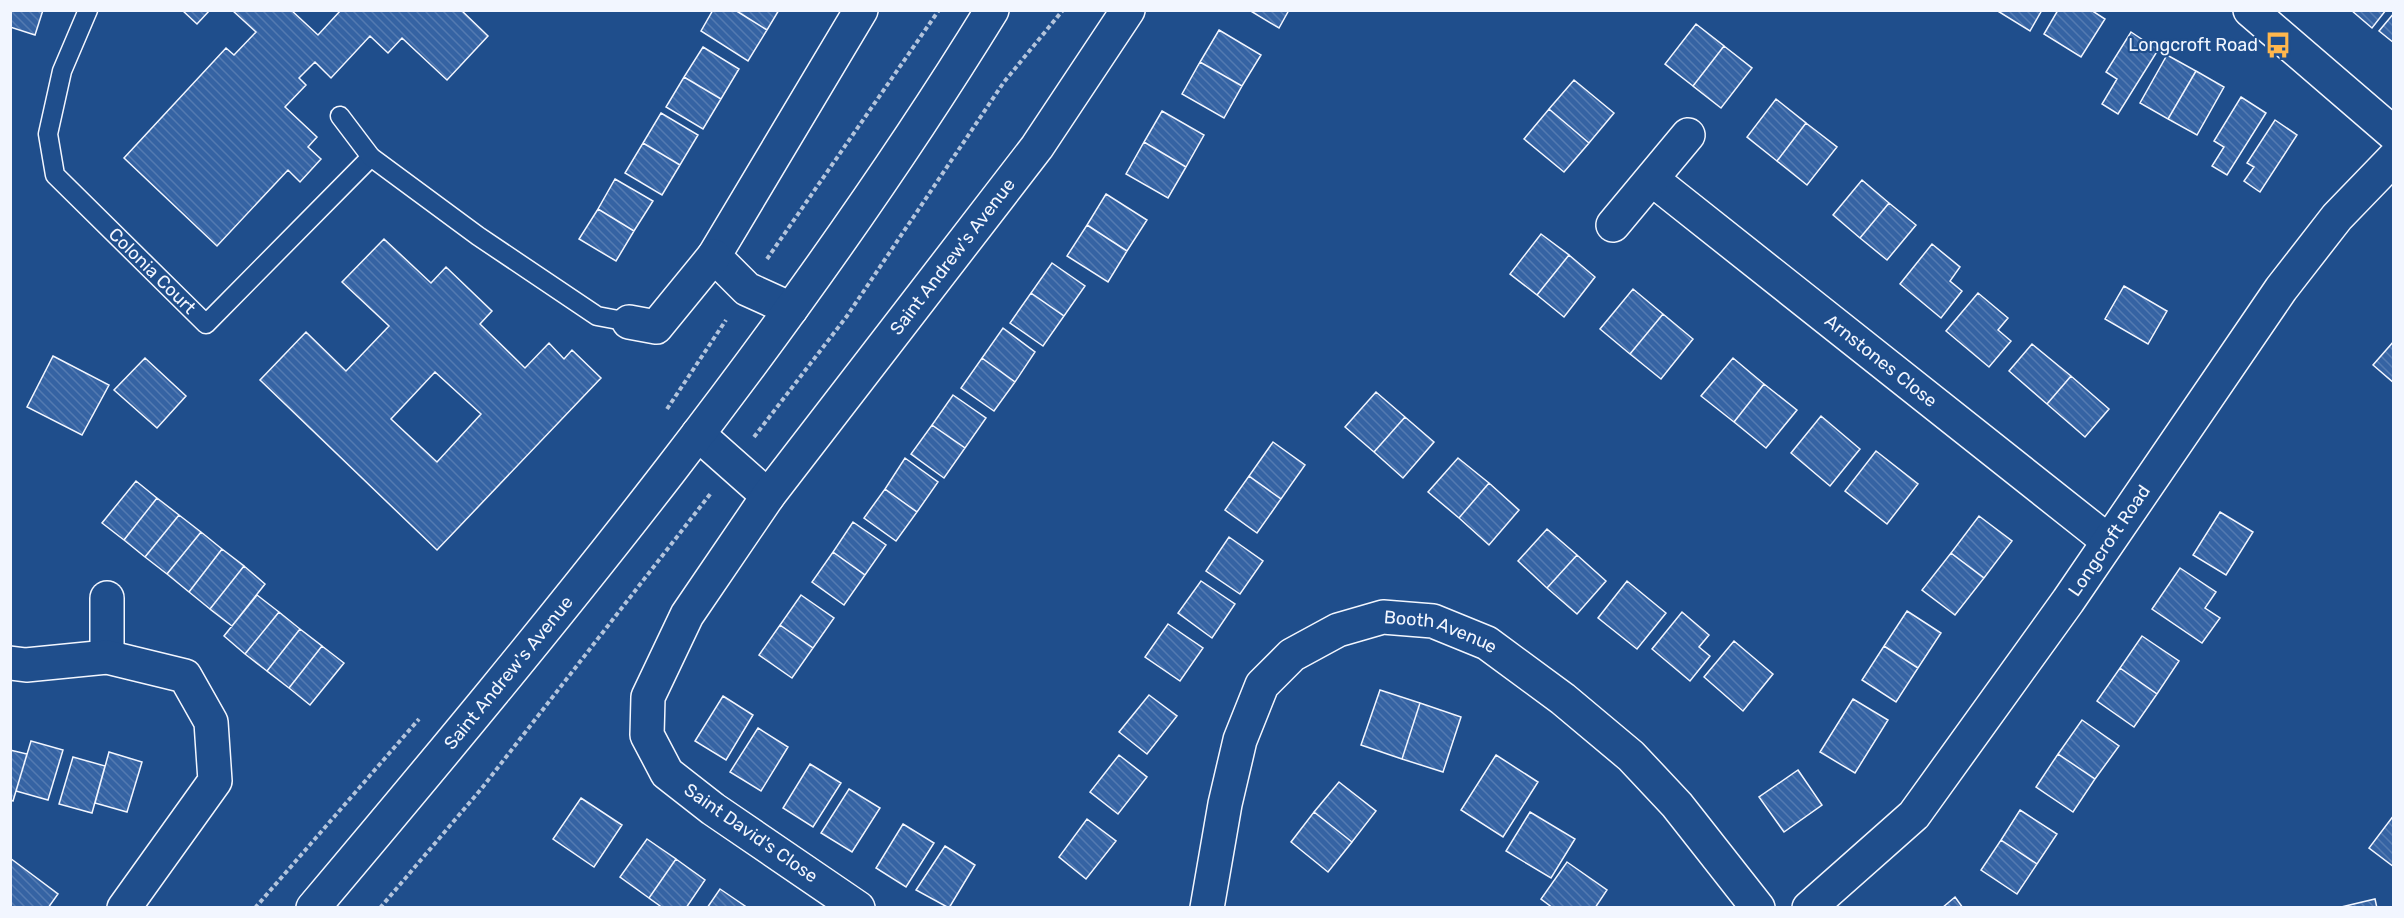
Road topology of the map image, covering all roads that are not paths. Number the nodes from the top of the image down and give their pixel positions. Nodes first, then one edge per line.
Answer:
1 (88, 10) edge
2 (861, 10) edge
3 (992, 10) edge
4 (1128, 10) edge
5 (2250, 10) edge
6 (340, 116) dead end
7 (2394, 134) edge
8 (1688, 135) dead end
9 (371, 157) junction
10 (2394, 158) edge
11 (1653, 180) junction
12 (1613, 225) dead end
13 (714, 256) junction
14 (791, 309) junction
15 (629, 322) joint
16 (698, 434) junction
17 (768, 496) junction
18 (2108, 541) junction
19 (107, 598) dead end
20 (687, 615) joint
21 (107, 657) junction
22 (10, 663) edge
23 (127, 903) edge
24 (313, 908) edge
25 (858, 908) edge
26 (1207, 908) edge
27 (1758, 908) edge
28 (1809, 908) edge

1 - 9 lane, Colonia Court
2 - 13 street
3 - 14 street, Saint Andrew's Avenue
4 - 17 street, Saint Andrew's Avenue
5 - 7 street
6 - 9 lane
8 - 11 street
9 - 15 lane
10 - 18 street, Longcroft Road
11 - 12 street
11 - 18 street, Arnstones Close
13 - 14 street
13 - 15 street
14 - 16 street, Saint Andrew's Avenue
16 - 17 street
16 - 24 street, Saint Andrew's Avenue
17 - 20 street, Saint Andrew's Avenue
18 - 28 street, Longcroft Road
19 - 21 street
20 - 25 street, Saint David's Close
21 - 22 street
21 - 23 street
26 - 27 street, Booth Avenue

